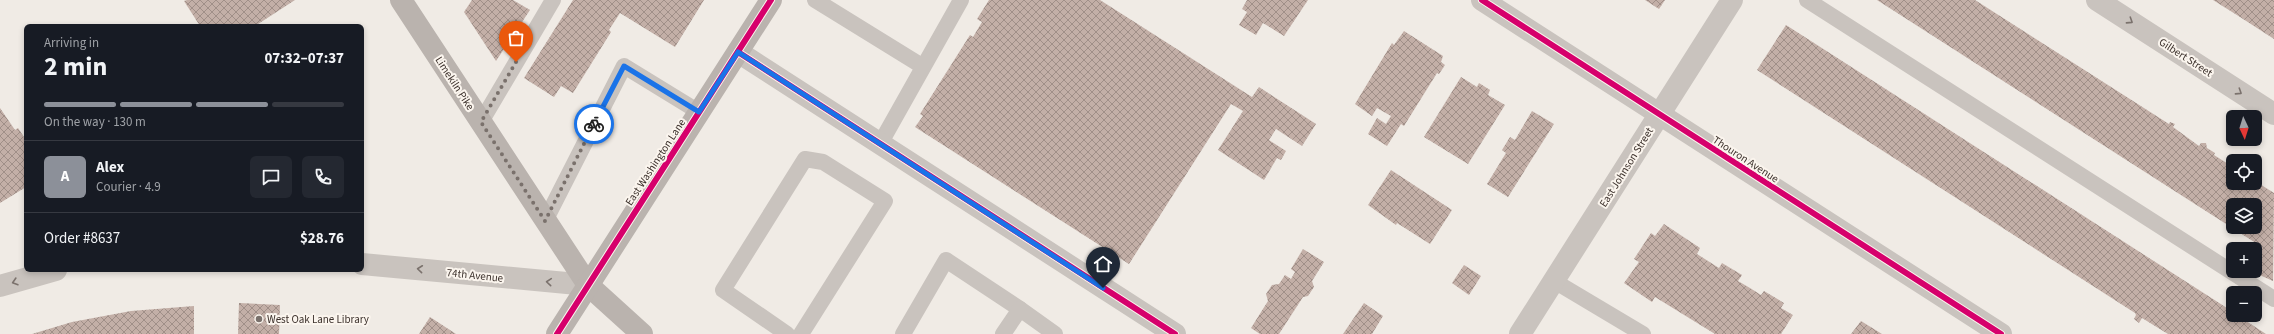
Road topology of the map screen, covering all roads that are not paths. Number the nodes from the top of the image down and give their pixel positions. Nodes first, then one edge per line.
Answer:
1 (401, 0) edge
2 (553, 0) edge
3 (771, 0) edge
4 (815, 0) edge
5 (961, 0) edge
6 (1482, 0) edge
7 (1732, 0) edge
8 (1807, 0) edge
9 (2097, 0) edge
10 (738, 52) junction
11 (922, 66) junction
12 (699, 112) junction
13 (2274, 114) edge
14 (1659, 115) junction
15 (481, 122) junction
16 (880, 144) junction
17 (545, 221) junction
18 (364, 264) edge
19 (49, 272) edge
20 (1554, 281) junction
21 (588, 285) junction
22 (0, 286) edge
23 (2274, 299) edge
24 (1020, 309) junction
25 (557, 334) edge
26 (642, 334) edge
27 (787, 334) edge
28 (801, 334) edge
29 (903, 334) edge
30 (1003, 334) edge
31 (1055, 334) edge
32 (1175, 334) edge
33 (1520, 334) edge
34 (1643, 334) edge
35 (2001, 334) edge

1 - 15 street, Limekiln Pike
2 - 15 lane
3 - 10 street, East Washington Lane
4 - 11 lane
5 - 11 lane
6 - 14 street, Thouron Avenue
7 - 14 street, East Johnson Street
8 - 23 lane
9 -> 13 street, Gilbert Street
10 - 12 street, East Washington Lane
10 - 16 street
11 - 16 lane
12 - 17 lane
12 - 21 street, East Washington Lane
14 - 20 street, East Johnson Street
14 - 35 street, Thouron Avenue
15 - 17 street, Limekiln Pike
16 - 32 street
17 - 21 street, Limekiln Pike
21 -> 18 street, 74th Avenue
19 -> 22 street
20 - 33 street, East Johnson Street
20 - 34 lane
21 - 25 street, East Washington Lane
21 - 26 street, Limekiln Pike
24 - 29 lane
24 - 30 lane
24 - 31 lane
27 - 28 lane

